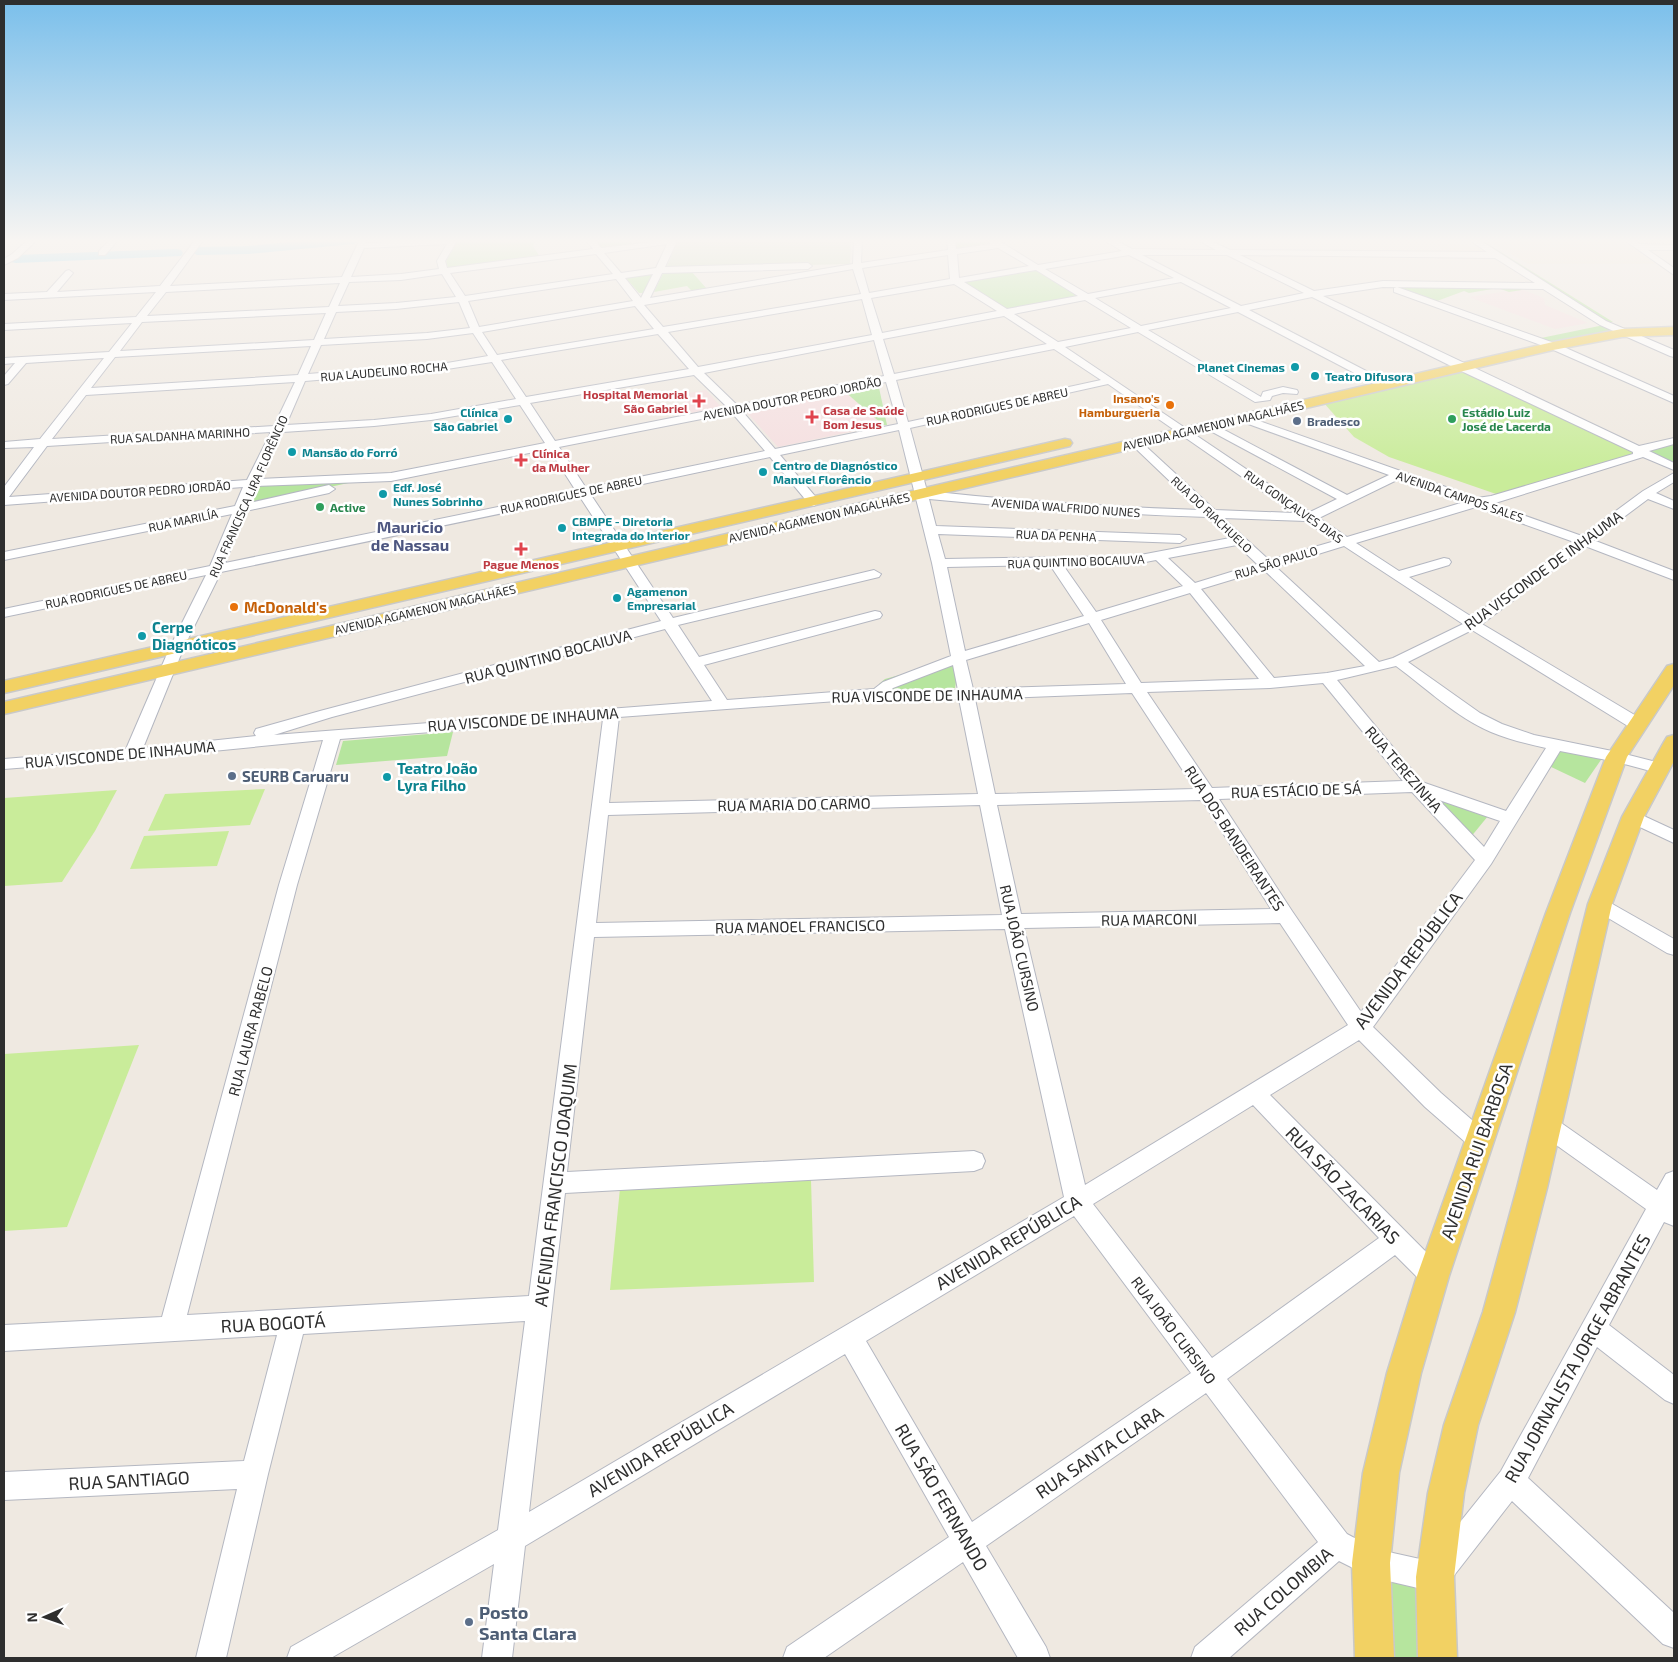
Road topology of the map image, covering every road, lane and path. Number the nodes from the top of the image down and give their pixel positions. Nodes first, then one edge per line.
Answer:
1 (141, 317) edge
2 (205, 317) edge
3 (329, 317) edge
4 (470, 317) edge
5 (558, 317) edge
6 (651, 317) edge
7 (749, 317) edge
8 (871, 317) edge
9 (981, 317) edge
10 (1013, 317) edge
11 (1122, 317) edge
12 (1207, 317) edge
13 (1253, 317) edge
14 (1360, 317) edge
15 (1474, 317) edge
16 (1598, 317) edge
17 (1599, 317) edge
18 (138, 320) junction
19 (1674, 323) edge
20 (1614, 326) junction
21 (4, 327) edge
22 (1584, 327) dead end
23 (1143, 329) junction
24 (476, 330) junction
25 (663, 331) junction
26 (1565, 331) dead end
27 (1635, 331) junction
28 (1674, 331) edge
29 (877, 336) junction
30 (1532, 337) junction
31 (317, 344) junction
32 (1505, 344) dead end
33 (1057, 346) junction
34 (1553, 346) junction
35 (1674, 347) edge
36 (1674, 354) edge
37 (110, 355) junction
38 (1442, 358) junction
39 (494, 359) junction
40 (23, 360) junction
41 (1461, 360) junction
42 (4, 361) edge
43 (696, 371) junction
44 (1366, 375) junction
45 (301, 378) junction
46 (890, 378) junction
47 (1348, 379) dead end
48 (1110, 381) junction
49 (4, 382) edge
50 (1298, 391) dead end
51 (82, 392) junction
52 (1262, 399) junction
53 (1674, 400) edge
54 (522, 401) junction
55 (1240, 404) dead end
56 (735, 409) junction
57 (1244, 419) junction
58 (1168, 420) junction
59 (1148, 424) dead end
60 (1185, 424) junction
61 (904, 426) junction
62 (1209, 426) junction
63 (278, 430) junction
64 (1081, 440) dead end
65 (1674, 441) edge
66 (42, 443) junction
67 (1136, 443) junction
68 (4, 445) edge
69 (551, 445) junction
70 (1639, 450) junction
71 (772, 453) junction
72 (1674, 467) edge
73 (1398, 475) junction
74 (391, 477) junction
75 (1674, 477) edge
76 (251, 483) junction
77 (919, 486) junction
78 (582, 492) junction
79 (1647, 494) junction
80 (4, 495) edge
81 (1347, 500) junction
82 (4, 501) edge
83 (814, 502) junction
84 (1478, 502) junction
85 (1674, 505) edge
86 (241, 507) junction
87 (1211, 513) junction
88 (1310, 517) junction
89 (931, 530) junction
90 (1180, 539) dead end
91 (1241, 540) junction
92 (1584, 540) junction
93 (1345, 542) junction
94 (622, 554) junction
95 (4, 556) edge
96 (1160, 557) junction
97 (1054, 562) junction
98 (1444, 562) dead end
99 (939, 563) junction
100 (1266, 565) junction
101 (216, 568) junction
102 (1671, 571) edge
103 (874, 574) dead end
104 (1398, 576) junction
105 (1193, 588) junction
106 (4, 613) edge
107 (875, 615) dead end
108 (1093, 618) junction
109 (670, 623) junction
110 (1471, 625) junction
111 (177, 647) junction
112 (958, 658) junction
113 (1398, 661) junction
114 (695, 663) junction
115 (1376, 668) junction
116 (167, 670) junction
117 (1674, 670) edge
118 (1327, 678) junction
119 (1270, 683) junction
120 (4, 687) edge
121 (1137, 689) junction
122 (878, 694) junction
123 (966, 695) junction
124 (723, 705) junction
125 (4, 708) edge
126 (612, 712) junction
127 (1637, 724) junction
128 (333, 734) junction
129 (1674, 742) edge
130 (224, 744) junction
131 (1556, 745) junction
132 (132, 754) junction
133 (1617, 757) junction
134 (4, 764) edge
135 (1658, 768) junction
136 (1416, 786) junction
137 (1207, 794) junction
138 (988, 800) junction
139 (601, 809) junction
140 (1633, 817) junction
141 (1509, 818) junction
142 (1674, 837) edge
143 (1485, 859) junction
144 (1600, 904) junction
145 (1284, 916) junction
146 (1013, 922) junction
147 (586, 930) junction
148 (1674, 948) edge
149 (1361, 1028) junction
150 (1255, 1094) junction
151 (1546, 1125) junction
152 (1480, 1142) junction
153 (974, 1161) dead end
154 (1674, 1181) edge
155 (556, 1183) junction
156 (1077, 1202) junction
157 (1668, 1210) edge
158 (1396, 1240) junction
159 (1433, 1276) junction
160 (540, 1308) junction
161 (293, 1322) junction
162 (172, 1329) junction
163 (1594, 1329) junction
164 (849, 1336) junction
165 (4, 1341) edge
166 (1209, 1376) junction
167 (1674, 1391) edge
168 (254, 1474) junction
169 (1511, 1481) junction
170 (4, 1486) edge
171 (512, 1538) junction
172 (968, 1541) junction
173 (1337, 1544) junction
174 (1371, 1563) junction
175 (1435, 1576) junction
176 (1674, 1632) edge
177 (211, 1658) edge
178 (302, 1658) edge
179 (498, 1658) edge
180 (798, 1658) edge
181 (1035, 1658) edge
182 (1206, 1658) edge
183 (1374, 1658) edge
184 (1437, 1658) edge

1 - 18 street
2 - 18 street
3 - 31 street, RUA FRANCISCA LIRA FLORÊNCIO
4 - 24 street
5 - 24 street
6 - 25 street
7 - 25 street, RUA LAUDELINO ROCHA
8 - 29 street, RUA JOÃO CURSINO
9 - 29 street, RUA SALDANHA MARINHO
10 - 33 street
11 - 23 street
12 - 23 street, AVENIDA DOUTOR PEDRO JORDÃO
13 - 44 street
14 - 38 street
15 - 30 street
16 - 20 street
17 - 20 street
18 - 21 street
18 - 37 street
19 - 20 main road
20 - 22 main road, AVENIDA AGAMENON MAGALHÃES
20 - 27 main road, AVENIDA AGAMENON MAGALHÃES
20 - 34 main road, AVENIDA AGAMENON MAGALHÃES
20 - 36 street
23 - 33 street, AVENIDA DOUTOR PEDRO JORDÃO
23 - 52 street
24 - 31 street
24 - 39 street
25 - 39 street, RUA LAUDELINO ROCHA
25 - 43 street
26 - 30 main road
27 - 28 main road, AVENIDA AGAMENON MAGALHÃES
27 - 35 street
29 - 43 street, RUA SALDANHA MARINHO
29 - 46 street, RUA JOÃO CURSINO
30 - 32 main road
30 - 34 street
31 - 37 street
31 - 45 street, RUA FRANCISCA LIRA FLORÊNCIO
33 - 46 street, AVENIDA DOUTOR PEDRO JORDÃO
33 - 48 street
34 - 41 main road, AVENIDA AGAMENON MAGALHÃES
34 - 53 street
37 - 40 street
37 - 51 street
38 - 41 main road, AVENIDA AGAMENON MAGALHÃES
38 - 44 main road, AVENIDA AGAMENON MAGALHÃES
39 - 45 street, RUA LAUDELINO ROCHA
39 - 54 street
40 - 42 street
40 - 49 street
41 - 57 main road, AVENIDA AGAMENON MAGALHÃES
41 - 70 street
43 - 54 street, RUA SALDANHA MARINHO
43 - 56 street
44 - 47 main road, AVENIDA AGAMENON MAGALHÃES
45 - 51 street, RUA LAUDELINO ROCHA
45 - 63 street, RUA FRANCISCA LIRA FLORÊNCIO
46 - 56 street, AVENIDA DOUTOR PEDRO JORDÃO
46 - 61 street, RUA JOÃO CURSINO
48 - 58 street
48 - 61 street, RUA RODRIGUES DE ABREU
50 - 52 main road, AVENIDA AGAMENON MAGALHÃES
51 - 66 street
52 - 55 main road, AVENIDA AGAMENON MAGALHÃES
54 - 63 street, RUA SALDANHA MARINHO
54 - 69 street
56 - 69 street, AVENIDA DOUTOR PEDRO JORDÃO
56 - 71 street
57 - 62 main road, AVENIDA AGAMENON MAGALHÃES
57 - 73 street, AVENIDA CAMPOS SALES
58 - 59 main road, AVENIDA AGAMENON MAGALHÃES
58 - 60 main road, AVENIDA AGAMENON MAGALHÃES
60 - 62 main road, AVENIDA AGAMENON MAGALHÃES
60 - 67 main road, AVENIDA AGAMENON MAGALHÃES
60 - 88 street, RUA GONÇALVES DIAS
61 - 71 street, RUA RODRIGUES DE ABREU
61 - 77 street, RUA JOÃO CURSINO
62 - 81 street
63 - 66 street, RUA SALDANHA MARINHO
63 - 76 street, RUA FRANCISCA LIRA FLORÊNCIO
64 - 77 main road, AVENIDA AGAMENON MAGALHÃES
65 - 70 street, RUA SÃO PAULO
66 - 68 street, RUA SALDANHA MARINHO
66 - 80 street
67 - 77 main road, AVENIDA AGAMENON MAGALHÃES
67 - 87 street, RUA DO RIACHUELO
69 - 74 street, AVENIDA DOUTOR PEDRO JORDÃO
69 - 78 street
70 - 72 street
70 - 84 street, RUA SÃO PAULO
71 - 78 street, RUA RODRIGUES DE ABREU
71 - 83 street
73 - 81 street
73 - 84 street, AVENIDA CAMPOS SALES
74 - 76 street, AVENIDA DOUTOR PEDRO JORDÃO
74 - 86 street, RUA MARILÍA
75 - 79 street, RUA VISCONDE DE INHAUMA
76 - 82 street, AVENIDA DOUTOR PEDRO JORDÃO
76 - 86 street, RUA FRANCISCA LIRA FLORÊNCIO
77 - 83 main road, AVENIDA AGAMENON MAGALHÃES
77 - 87 street, AVENIDA WALFRIDO NUNES
77 - 89 street, RUA JOÃO CURSINO
77 - 94 main road, AVENIDA AGAMENON MAGALHÃES
78 - 94 street
78 - 101 street, RUA RODRIGUES DE ABREU
79 - 85 street
79 - 92 street, RUA VISCONDE DE INHAUMA
81 - 88 street
83 - 94 main road, AVENIDA AGAMENON MAGALHÃES
84 - 92 street, AVENIDA CAMPOS SALES
84 - 93 street, RUA SÃO PAULO
86 - 95 street, RUA MARILÍA
86 - 101 street, RUA FRANCISCA LIRA FLORÊNCIO
87 - 88 street, AVENIDA WALFRIDO NUNES
87 - 91 street, RUA DO RIACHUELO
88 - 93 street, RUA GONÇALVES DIAS
89 - 90 street, RUA DA PENHA
89 - 99 street, RUA JOÃO CURSINO
91 - 96 street, RUA QUINTINO BOCAIUVA
91 - 100 street, RUA DO RIACHUELO
92 - 102 street, AVENIDA CAMPOS SALES
92 - 110 street, RUA VISCONDE DE INHAUMA
93 - 100 street, RUA SÃO PAULO
93 - 104 street, RUA GONÇALVES DIAS
94 - 109 street
94 - 111 main road, AVENIDA AGAMENON MAGALHÃES
94 - 116 main road, AVENIDA AGAMENON MAGALHÃES
96 - 97 street, RUA QUINTINO BOCAIUVA
96 - 105 street
97 - 99 street, RUA QUINTINO BOCAIUVA
97 - 108 street, RUA DOS BANDEIRANTES
98 - 104 street
99 - 112 street, RUA JOÃO CURSINO
100 - 105 street, RUA SÃO PAULO
100 - 115 street, RUA DO RIACHUELO
101 - 106 street, RUA RODRIGUES DE ABREU
101 - 111 street, RUA FRANCISCA LIRA FLORÊNCIO
103 - 109 street, RUA QUINTINO BOCAIUVA
104 - 110 street, RUA GONÇALVES DIAS
105 - 108 street, RUA SÃO PAULO
105 - 119 street
107 - 114 street
108 - 112 street, RUA SÃO PAULO
108 - 121 street, RUA DOS BANDEIRANTES
109 - 114 street
109 - 130 street, RUA QUINTINO BOCAIUVA
110 - 113 street, RUA VISCONDE DE INHAUMA
110 - 127 street, RUA GONÇALVES DIAS
111 - 116 street, RUA FRANCISCA LIRA FLORÊNCIO
111 - 120 main road, AVENIDA AGAMENON MAGALHÃES
112 - 122 street, RUA SÃO PAULO
112 - 123 street, RUA JOÃO CURSINO
113 - 115 street, RUA VISCONDE DE INHAUMA
113 - 131 street
114 - 124 street
115 - 118 street, RUA VISCONDE DE INHAUMA
116 - 125 main road, AVENIDA AGAMENON MAGALHÃES
116 - 132 street, RUA FRANCISCA LIRA FLORÊNCIO
117 - 127 main road, AVENIDA RUI BARBOSA
118 - 119 street, RUA VISCONDE DE INHAUMA
118 - 136 street, RUA TEREZINHA
119 - 121 street, RUA VISCONDE DE INHAUMA
121 - 123 street, RUA VISCONDE DE INHAUMA
121 - 137 street, RUA DOS BANDEIRANTES
122 - 123 street, RUA VISCONDE DE INHAUMA
122 - 124 street, RUA VISCONDE DE INHAUMA
123 - 138 street, RUA JOÃO CURSINO
124 - 126 street, RUA VISCONDE DE INHAUMA
126 - 128 street, RUA VISCONDE DE INHAUMA
126 - 139 street, AVENIDA FRANCISCO JOAQUIM
127 - 133 main road, AVENIDA RUI BARBOSA
128 - 130 street, RUA VISCONDE DE INHAUMA
128 - 162 street, RUA LAURA RABELO
129 - 135 main road
130 - 132 street, RUA VISCONDE DE INHAUMA
131 - 133 street
131 - 141 street, AVENIDA REPÚBLICA
132 - 134 street, RUA VISCONDE DE INHAUMA
133 - 135 street
133 - 152 main road, AVENIDA RUI BARBOSA
135 - 140 main road
136 - 137 street, RUA ESTÁCIO DE SÁ
136 - 141 street, RUA ESTÁCIO DE SÁ
136 - 143 street, RUA TEREZINHA
137 - 138 street, RUA ESTÁCIO DE SÁ
137 - 145 street, RUA DOS BANDEIRANTES
138 - 139 street, RUA MARIA DO CARMO
138 - 146 street, RUA JOÃO CURSINO
139 - 147 street, AVENIDA FRANCISCO JOAQUIM
140 - 142 street
140 - 144 main road
141 - 143 street, AVENIDA REPÚBLICA
143 - 149 street, AVENIDA REPÚBLICA
144 - 148 street
144 - 151 main road
145 - 146 street, RUA MARCONI
145 - 149 street, RUA DOS BANDEIRANTES
146 - 147 street, RUA MANOEL FRANCISCO
146 - 156 street, RUA JOÃO CURSINO
147 - 155 street, AVENIDA FRANCISCO JOAQUIM
149 - 150 street, AVENIDA REPÚBLICA
149 - 152 street, RUA DOS BANDEIRANTES
150 - 156 street, AVENIDA REPÚBLICA
150 - 158 street, RUA SÃO ZACARIAS
151 - 157 street
151 - 175 main road
152 - 159 main road, AVENIDA RUI BARBOSA
153 - 155 street
154 - 157 street, RUA JORNALISTA JORGE ABRANTES
155 - 160 street, AVENIDA FRANCISCO JOAQUIM
156 - 164 street, AVENIDA REPÚBLICA
156 - 166 street, RUA JOÃO CURSINO
157 - 163 street, RUA JORNALISTA JORGE ABRANTES
158 - 159 street, RUA SÃO ZACARIAS
158 - 166 street, RUA SANTA CLARA
159 - 174 main road, AVENIDA RUI BARBOSA
160 - 161 street, RUA BOGOTÁ
160 - 171 street, AVENIDA FRANCISCO JOAQUIM
161 - 162 street, RUA BOGOTÁ
161 - 168 street
162 - 165 street, RUA BOGOTÁ
163 - 167 street
163 - 169 street, RUA JORNALISTA JORGE ABRANTES
164 - 171 street, AVENIDA REPÚBLICA
164 - 172 street, RUA SÃO FERNANDO
166 - 172 street, RUA SANTA CLARA
166 - 173 street, RUA JOÃO CURSINO
168 - 170 street, RUA SANTIAGO
168 - 177 street
169 - 175 street, RUA JORNALISTA JORGE ABRANTES
169 - 176 street
171 - 178 street, AVENIDA REPÚBLICA
171 - 179 street, AVENIDA FRANCISCO JOAQUIM
172 - 180 street, RUA SANTA CLARA
172 - 181 street, RUA SÃO FERNANDO
173 - 174 street, RUA JOÃO CURSINO
173 - 182 street, RUA COLOMBIA
174 - 175 street, RUA JOÃO CURSINO
174 - 183 main road, AVENIDA RUI BARBOSA
175 - 184 main road

